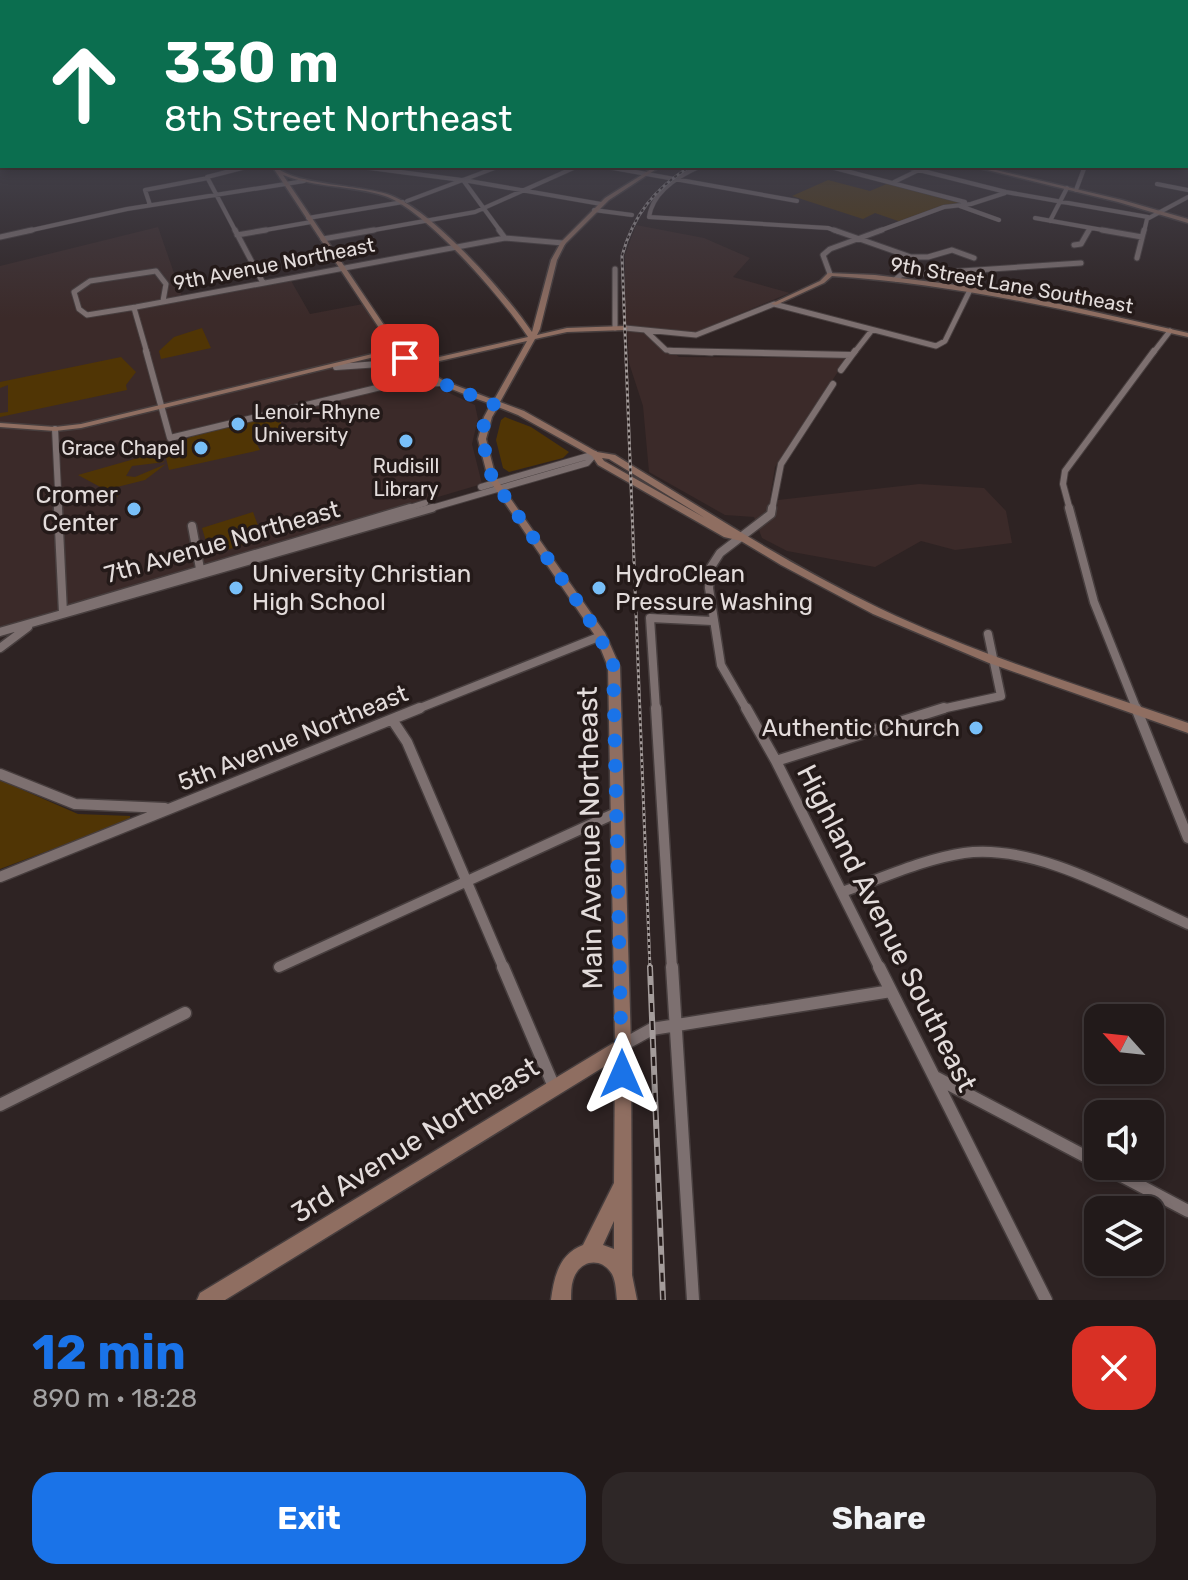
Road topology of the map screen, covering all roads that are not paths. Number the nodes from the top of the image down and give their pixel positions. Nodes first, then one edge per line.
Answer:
1 (147, 197) edge
2 (206, 197) edge
3 (218, 197) edge
4 (293, 197) edge
5 (388, 197) edge
6 (419, 197) edge
7 (474, 197) edge
8 (509, 197) edge
9 (560, 197) edge
10 (611, 197) edge
11 (658, 197) edge
12 (771, 197) edge
13 (944, 197) edge
14 (992, 197) edge
15 (1031, 197) edge
16 (1062, 197) edge
17 (1101, 197) edge
18 (1188, 197) edge
19 (797, 201) dead end
20 (405, 202) junction
21 (1059, 202) junction
22 (601, 204) junction
23 (971, 204) junction
24 (150, 205) junction
25 (959, 206) junction
26 (482, 210) junction
27 (594, 210) junction
28 (1160, 212) junction
29 (632, 215) dead end
30 (1148, 217) junction
31 (1035, 218) dead end
32 (310, 220) junction
33 (999, 220) dead end
34 (426, 221) junction
35 (1050, 221) junction
36 (1188, 221) edge
37 (1090, 228) junction
38 (237, 235) junction
39 (0, 237) edge
40 (1142, 237) junction
41 (505, 238) junction
42 (323, 239) junction
43 (859, 239) junction
44 (563, 243) junction
45 (1074, 245) dead end
46 (453, 248) junction
47 (974, 258) dead end
48 (1137, 258) dead end
49 (1081, 263) dead end
50 (343, 268) junction
51 (615, 269) dead end
52 (830, 274) junction
53 (896, 279) junction
54 (263, 283) junction
55 (970, 290) junction
56 (163, 301) junction
57 (774, 304) junction
58 (134, 308) junction
59 (615, 328) junction
60 (625, 328) joint
61 (872, 330) junction
62 (646, 331) junction
63 (1170, 331) junction
64 (1188, 335) edge
65 (532, 337) junction
66 (397, 350) junction
67 (851, 355) junction
68 (409, 362) junction
69 (336, 367) junction
70 (841, 370) dead end
71 (421, 371) junction
72 (411, 383) junction
73 (441, 383) junction
74 (833, 384) dead end
75 (495, 405) junction
76 (161, 408) junction
77 (0, 425) edge
78 (55, 429) junction
79 (595, 454) junction
80 (498, 485) junction
81 (192, 526) dead end
82 (743, 538) junction
83 (201, 572) junction
84 (63, 613) junction
85 (37, 621) junction
86 (712, 621) junction
87 (0, 632) edge
88 (988, 634) dead end
89 (601, 636) junction
90 (0, 648) edge
91 (993, 660) junction
92 (1138, 711) junction
93 (393, 721) junction
94 (1188, 728) edge
95 (776, 761) junction
96 (0, 774) edge
97 (170, 808) junction
98 (618, 812) junction
99 (1188, 838) edge
100 (0, 877) edge
101 (466, 881) junction
102 (842, 892) junction
103 (1188, 924) edge
104 (279, 967) dead end
105 (891, 991) junction
106 (185, 1013) dead end
107 (676, 1024) junction
108 (623, 1046) junction
109 (934, 1077) junction
110 (554, 1087) junction
111 (0, 1105) edge
112 (1084, 1156) edge
113 (1129, 1180) edge
114 (621, 1186) junction
115 (1188, 1211) edge
116 (590, 1251) junction
117 (623, 1274) junction
118 (207, 1300) edge
119 (561, 1300) edge
120 (627, 1300) edge
121 (693, 1300) edge
122 (1046, 1300) edge

1 - 24 street
2 - 24 street
3 - 38 street
4 - 32 main road
5 - 20 main road
6 - 20 street
7 - 26 street
8 - 26 street
9 - 22 street
10 - 22 main road
11 - 43 street
12 - 19 street
13 - 23 street
14 - 23 street
15 - 21 street
16 - 21 street
17 - 28 main road
18 - 28 street
20 - 32 street
20 - 34 main road
21 - 30 street
21 - 35 street
22 - 27 main road
23 - 25 street
24 - 39 street
25 - 33 street
25 - 43 street
26 - 34 street
26 - 41 street
27 - 29 street
27 - 44 main road
28 - 30 street
28 - 36 main road
30 - 40 street
31 - 35 street
32 - 38 street
32 - 42 main road
34 - 42 street
34 - 46 main road
35 - 37 street
37 - 40 street
37 - 45 street
38 - 54 street
40 - 48 street
41 - 44 street, 9th Avenue Northeast
41 - 46 street, 9th Avenue Northeast
42 - 50 main road
43 - 47 street
43 - 52 street
44 - 65 main road, Main Avenue Northeast
46 - 50 street, 9th Avenue Northeast
46 - 65 main road
49 - 53 street
50 - 54 street, 9th Avenue Northeast
50 - 66 main road
51 - 59 street
52 - 53 main road, 9th Street Lane Southeast
52 - 57 main road
53 - 55 main road, 9th Street Lane Southeast
54 - 56 street, 9th Avenue Northeast
55 - 61 street
55 - 63 main road, 9th Street Lane Southeast
56 - 58 street, 9th Avenue Northeast
56 - 58 street, 9th Avenue Northeast
57 - 61 street
57 - 62 street
58 - 76 street
59 - 60 main road
59 - 65 main road
60 - 62 street
61 - 67 street
62 - 67 street
63 - 64 main road, 9th Street Lane Southeast
63 - 92 street
65 - 68 main road
65 - 75 main road, Main Avenue Northeast
66 - 68 main road
66 - 69 main road
67 - 70 street
68 - 69 street
68 - 71 main road
69 - 76 main road
71 - 72 street
71 - 73 main road
72 - 73 street
72 - 76 street
73 - 75 main road
74 - 82 street, Highland Avenue Southeast
75 - 79 main road
75 - 80 main road, Main Avenue Northeast
76 - 78 main road
77 - 78 main road
78 - 84 street
79 - 80 street, 7th Avenue Northeast
79 - 82 main road
79 - 82 main road
80 - 83 street, 7th Avenue Northeast
80 - 89 main road, Main Avenue Northeast
81 - 83 street
82 - 86 street, Highland Avenue Southeast
82 - 91 main road
83 - 84 street, 7th Avenue Northeast
84 - 85 street, 7th Avenue Northeast
85 - 87 street, 7th Avenue Northeast
85 - 90 street
86 - 95 street, Highland Avenue Southeast
86 - 107 street
88 - 91 street
89 - 93 street, 5th Avenue Northeast
89 - 98 main road, Main Avenue Northeast
91 - 92 main road
91 - 95 street
92 - 94 main road
92 - 99 street
93 - 97 street, 5th Avenue Northeast
93 - 101 street
95 - 102 street, Highland Avenue Southeast
96 - 97 street
97 - 100 street, 5th Avenue Northeast
98 - 101 street
98 - 108 main road, Main Avenue Northeast
101 - 104 street
101 - 110 street
102 - 103 street
102 - 105 street, Highland Avenue Southeast
105 - 107 street, 3rd Avenue Northeast
105 - 109 street, Highland Avenue Southeast
106 - 111 street
107 - 108 street, 3rd Avenue Northeast
107 - 121 street
108 - 110 main road, 3rd Avenue Northeast
108 - 114 main road, Main Avenue Northeast
109 - 112 street
109 - 122 street, Highland Avenue Southeast
110 - 118 main road, 3rd Avenue Northeast
113 - 115 street
114 - 116 main road, Main Avenue Northeast
114 - 117 main road, Main Avenue Northeast
116 - 117 main road
116 - 119 main road, Main Avenue Northeast
117 - 120 main road, Main Avenue Northeast

